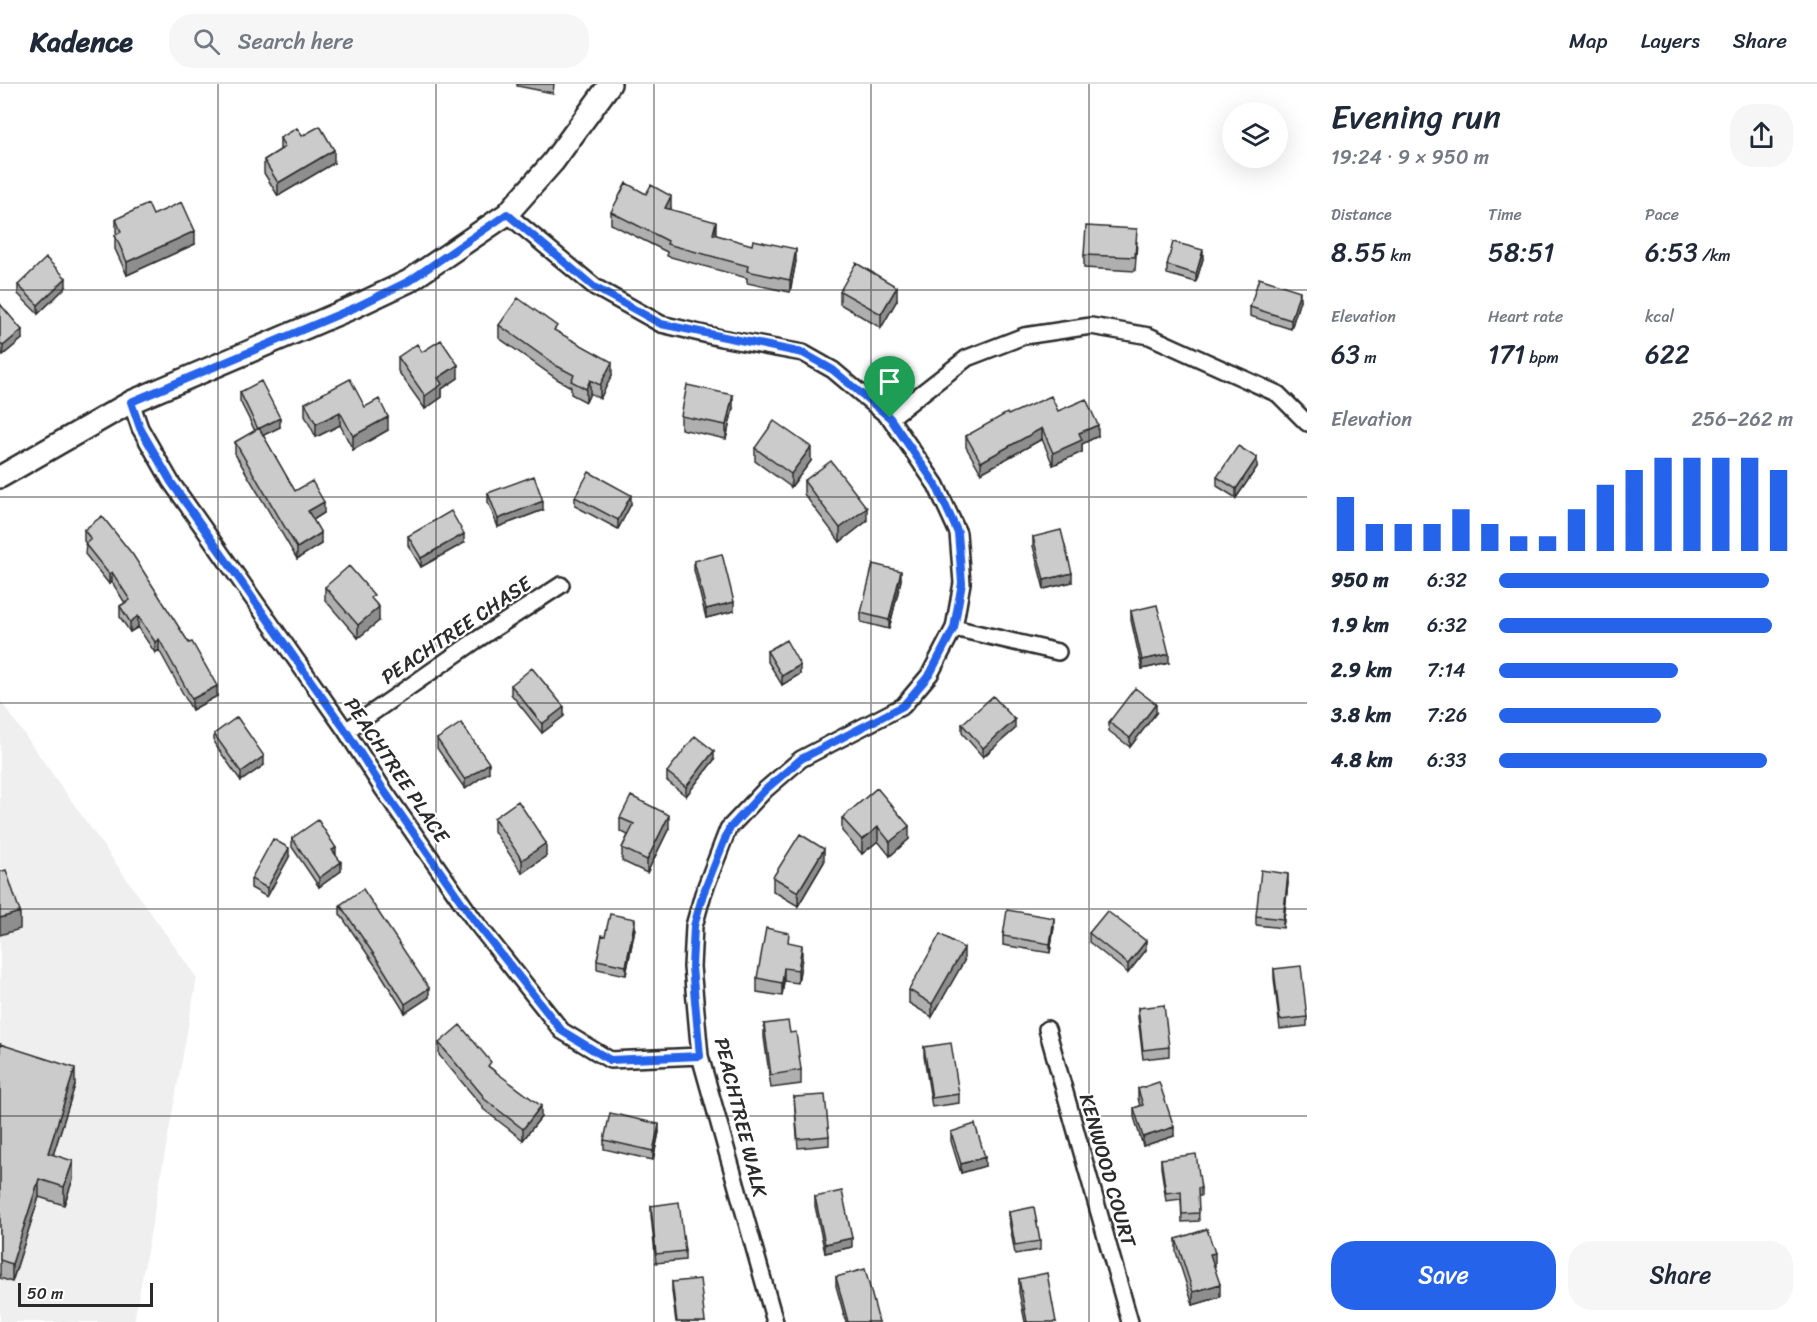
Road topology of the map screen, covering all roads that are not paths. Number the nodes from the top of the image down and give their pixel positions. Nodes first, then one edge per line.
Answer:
1 (610, 84) edge
2 (507, 214) junction
3 (131, 402) junction
4 (890, 418) junction
5 (1307, 423) edge
6 (0, 477) edge
7 (561, 585) dead end
8 (954, 628) junction
9 (1058, 652) dead end
10 (346, 731) junction
11 (1047, 1029) dead end
12 (700, 1056) junction
13 (775, 1322) edge
14 (1130, 1322) edge

1 - 2 main road
2 - 3 main road
2 - 4 street, PEACHTREE WALK
3 - 6 main road
3 - 10 street, PEACHTREE PLACE
4 - 5 street
4 - 8 street, PEACHTREE WALK
7 - 10 street, PEACHTREE CHASE
8 - 9 street
8 - 12 street, PEACHTREE WALK
10 - 12 street, PEACHTREE PLACE
11 - 14 street, KENWOOD COURT
12 - 13 street, PEACHTREE WALK

